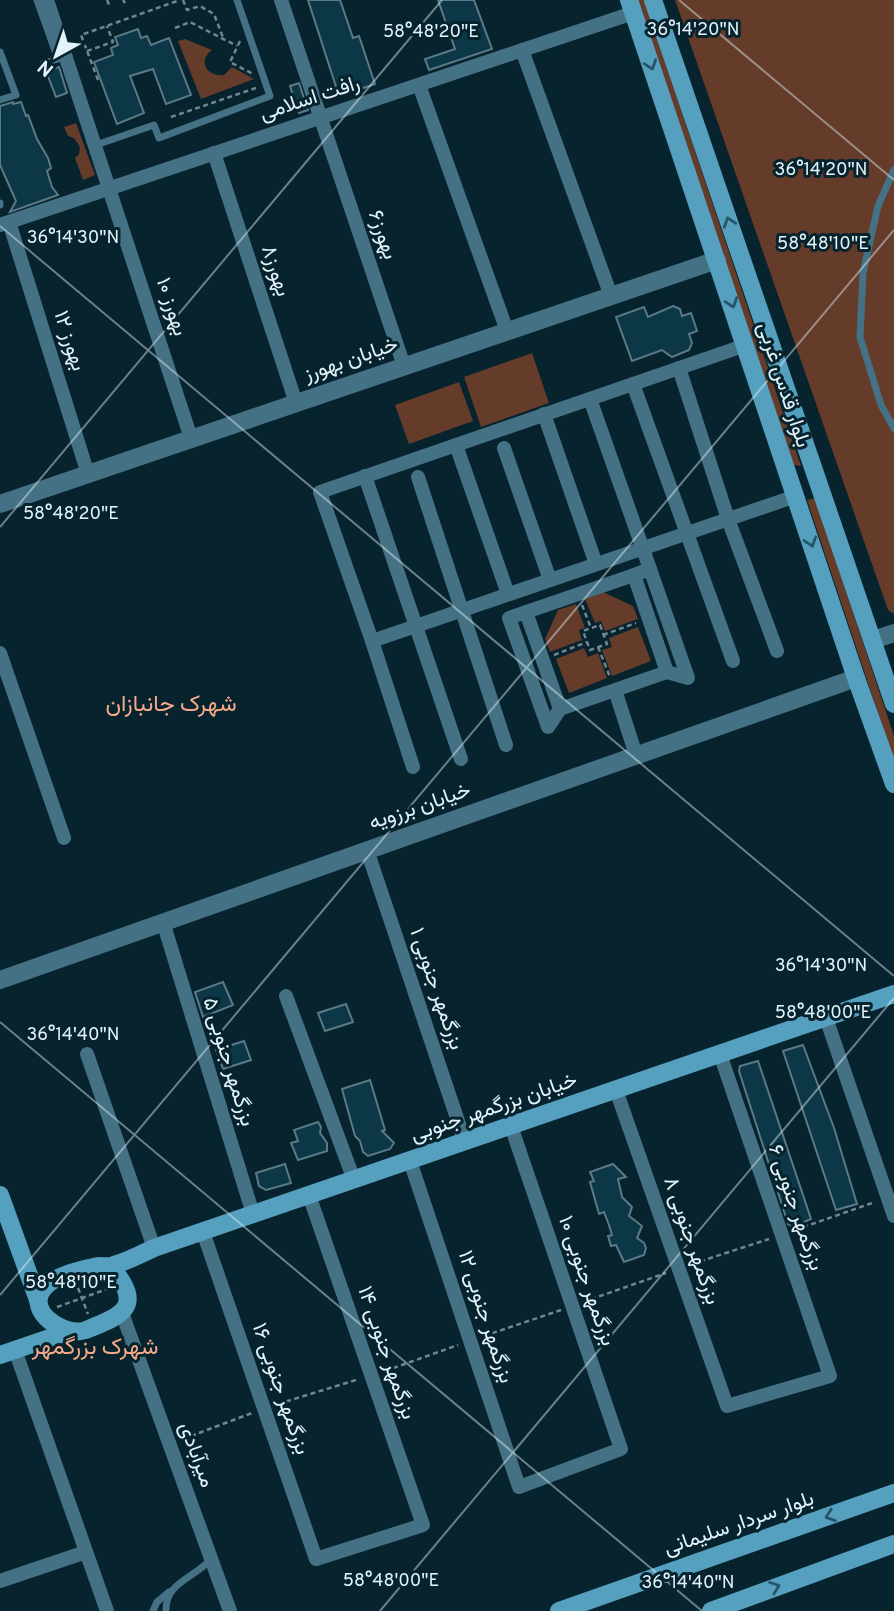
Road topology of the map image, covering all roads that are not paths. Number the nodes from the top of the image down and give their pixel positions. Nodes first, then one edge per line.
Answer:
1 (37, 0) edge
2 (47, 0) edge
3 (237, 0) edge
4 (281, 0) edge
5 (653, 0) edge
6 (631, 6) edge
7 (522, 50) junction
8 (0, 52) edge
9 (44, 63) dead end
10 (419, 85) junction
11 (0, 100) edge
12 (320, 118) junction
13 (96, 145) junction
14 (214, 153) junction
15 (894, 170) edge
16 (110, 188) junction
17 (4, 223) edge
18 (717, 260) junction
19 (611, 296) junction
20 (507, 331) junction
21 (746, 345) junction
22 (404, 366) junction
23 (679, 368) junction
24 (633, 384) junction
25 (590, 399) junction
26 (296, 403) junction
27 (544, 414) junction
28 (894, 428) edge
29 (191, 438) junction
30 (456, 445) junction
31 (504, 448) dead end
32 (88, 474) junction
33 (816, 475) junction
34 (366, 476) junction
35 (418, 477) dead end
36 (794, 490) junction
37 (0, 504) edge
38 (728, 519) junction
39 (686, 533) junction
40 (643, 548) junction
41 (596, 564) junction
42 (650, 569) junction
43 (634, 575) junction
44 (550, 580) junction
45 (508, 594) junction
46 (462, 610) junction
47 (526, 612) junction
48 (416, 626) junction
49 (894, 633) edge
50 (873, 640) junction
51 (372, 641) junction
52 (777, 651) dead end
53 (0, 653) edge
54 (733, 661) dead end
55 (667, 672) junction
56 (856, 678) junction
57 (615, 690) junction
58 (7, 695) edge
59 (894, 704) edge
60 (560, 709) junction
61 (506, 745) dead end
62 (636, 755) junction
63 (461, 759) dead end
64 (413, 767) dead end
65 (894, 784) edge
66 (64, 838) dead end
67 (367, 850) junction
68 (163, 922) junction
69 (0, 979) edge
70 (894, 994) edge
71 (286, 996) dead end
72 (826, 1018) junction
73 (87, 1054) dead end
74 (720, 1054) junction
75 (616, 1090) junction
76 (511, 1126) junction
77 (465, 1142) junction
78 (410, 1161) junction
79 (354, 1180) junction
80 (0, 1195) edge
81 (309, 1195) junction
82 (254, 1214) junction
83 (894, 1216) edge
84 (203, 1231) junction
85 (154, 1248) junction
86 (111, 1267) junction
87 (41, 1308) junction
88 (122, 1312) junction
89 (70, 1331) junction
90 (7, 1352) edge
91 (727, 1406) joint
92 (519, 1487) joint
93 (894, 1493) edge
94 (894, 1544) edge
95 (86, 1552) junction
96 (211, 1559) junction
97 (316, 1559) joint
98 (0, 1581) edge
99 (169, 1592) junction
100 (107, 1611) edge
101 (153, 1611) edge
102 (166, 1611) edge
103 (230, 1611) edge
104 (559, 1611) edge
105 (711, 1611) edge

1 - 9 lane
2 - 13 street, بهورز ۱۰
3 - 13 lane
4 - 12 street, بهورز۶
33 -> 5 main road, بلوار قدس غربی
6 - 7 street, رافت اسلامی
6 -> 18 main road, بلوار قدس غربی
7 - 10 street, رافت اسلامی
7 - 19 street
8 - 11 lane
10 - 12 street, رافت اسلامی
10 - 20 street
12 - 14 street, رافت اسلامی
12 - 22 street, بهورز۶
13 - 16 street, بهورز ۱۰
14 - 16 street, رافت اسلامی
14 - 26 street, بهورز۸
15 - 28 lane
16 - 17 street, رافت اسلامی
16 - 29 street, بهورز ۱۰
17 - 32 street, بهورز ۱۲
18 - 19 street, خیابان بهورز
18 -> 21 main road, بلوار قدس غربی
19 - 20 street, خیابان بهورز
20 - 22 street, خیابان بهورز
21 - 23 street
21 - 36 main road, بلوار قدس غربی
22 - 26 street, خیابان بهورز
23 - 24 street
23 - 38 street
24 - 25 street
24 - 39 street
25 - 27 street
25 - 40 street
26 - 29 street, خیابان بهورز
27 - 30 street
27 - 41 street
29 - 32 street, خیابان بهورز
30 - 34 street
30 - 45 street
31 - 44 street
32 - 37 street, خیابان بهورز
33 - 36 main road
33 - 50 main road, بلوار قدس غربی
34 - 48 street
34 - 51 street
35 - 46 street
36 - 38 street
36 -> 56 main road, بلوار قدس غربی
38 - 39 street
38 - 52 street
39 - 40 street
39 - 54 street
40 - 41 street
40 - 42 street
41 - 44 street
42 - 43 street
42 - 55 street
43 - 47 street
43 - 55 street
44 - 45 street
45 - 46 street
46 - 48 street
46 - 61 street
47 - 60 street
47 - 60 street
48 - 51 street
48 - 63 street
49 - 50 street
50 - 59 main road, بلوار قدس غربی
51 - 64 street
53 - 58 street
55 - 57 street
56 - 62 street, خیابان برزویه
56 - 65 main road, بلوار قدس غربی
57 - 60 street
57 - 62 street
58 - 66 street
62 - 67 street, خیابان برزویه
67 - 68 street, خیابان برزویه
67 - 77 street, بزرگمهر جنوبی ۱
68 - 69 street, خیابان برزویه
68 - 82 street, بزرگمهر جنوبی ۵
70 - 72 main road, خیابان بزرگمهر جنوبی
71 - 79 street
72 - 74 main road, خیابان بزرگمهر جنوبی
72 - 83 street
73 - 85 street
74 - 75 main road, خیابان بزرگمهر جنوبی
74 - 91 street, بزرگمهر جنوبی ۶
75 - 76 main road, خیابان بزرگمهر جنوبی
75 - 91 street, بزرگمهر جنوبی ۸
76 - 77 main road, خیابان بزرگمهر جنوبی
76 - 92 street, بزرگمهر جنوبی ۱۰
77 - 78 main road, خیابان بزرگمهر جنوبی
78 - 79 main road, خیابان بزرگمهر جنوبی
78 - 92 street, بزرگمهر جنوبی ۱۲
79 - 81 main road, خیابان بزرگمهر جنوبی
80 - 87 main road
81 - 82 main road, خیابان بزرگمهر جنوبی
81 - 97 street, بزرگمهر جنوبی ۱۴
82 - 84 main road, خیابان بزرگمهر جنوبی
84 - 85 main road, خیابان بزرگمهر جنوبی
84 - 97 street, بزرگمهر جنوبی ۱۶
85 - 86 main road, خیابان بزرگمهر جنوبی
86 - 87 main road, خیابان بزرگمهر جنوبی
86 - 88 main road
87 - 89 main road
87 - 90 main road, خیابان بزرگمهر جنوبی
88 - 89 main road
88 - 96 street, میرآبادی
89 - 90 main road
90 - 95 street
93 -> 104 main road, بلوار سردار سلیمانی
105 -> 94 main road
95 - 98 street
95 - 100 street
96 - 99 lane
96 - 103 street, میرآبادی
99 - 101 lane
99 - 102 lane

